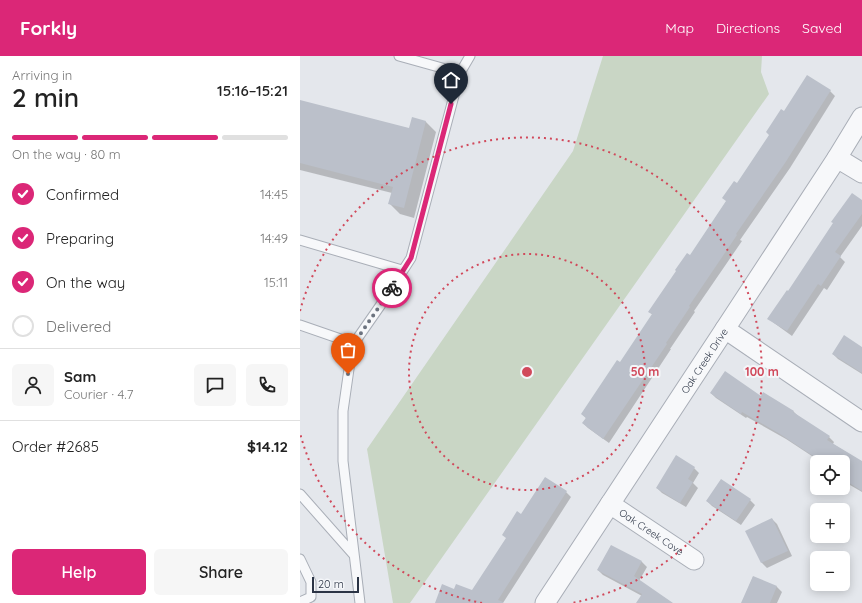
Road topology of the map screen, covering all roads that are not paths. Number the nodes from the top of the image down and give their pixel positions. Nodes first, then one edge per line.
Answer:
1 (399, 56) edge
2 (470, 56) edge
3 (460, 73) junction
4 (862, 117) edge
5 (837, 158) junction
6 (862, 173) edge
7 (300, 240) edge
8 (402, 270) junction
9 (300, 325) edge
10 (725, 329) junction
11 (355, 344) junction
12 (862, 422) edge
13 (300, 494) edge
14 (610, 504) junction
15 (354, 555) junction
16 (300, 559) edge
17 (694, 560) dead end
18 (300, 602) edge
19 (360, 603) edge
20 (544, 603) edge

1 - 3 lane
2 - 3 lane
3 - 8 lane
4 - 5 street, Oak Creek Drive
5 - 6 street
5 - 10 street, Oak Creek Drive
7 - 8 lane
8 - 11 lane
9 - 11 lane
10 - 12 street
10 - 14 street, Oak Creek Drive
11 - 15 lane
13 - 15 lane
14 - 17 street, Oak Creek Cove
14 - 20 street, Oak Creek Drive
15 - 19 lane
16 - 18 lane

